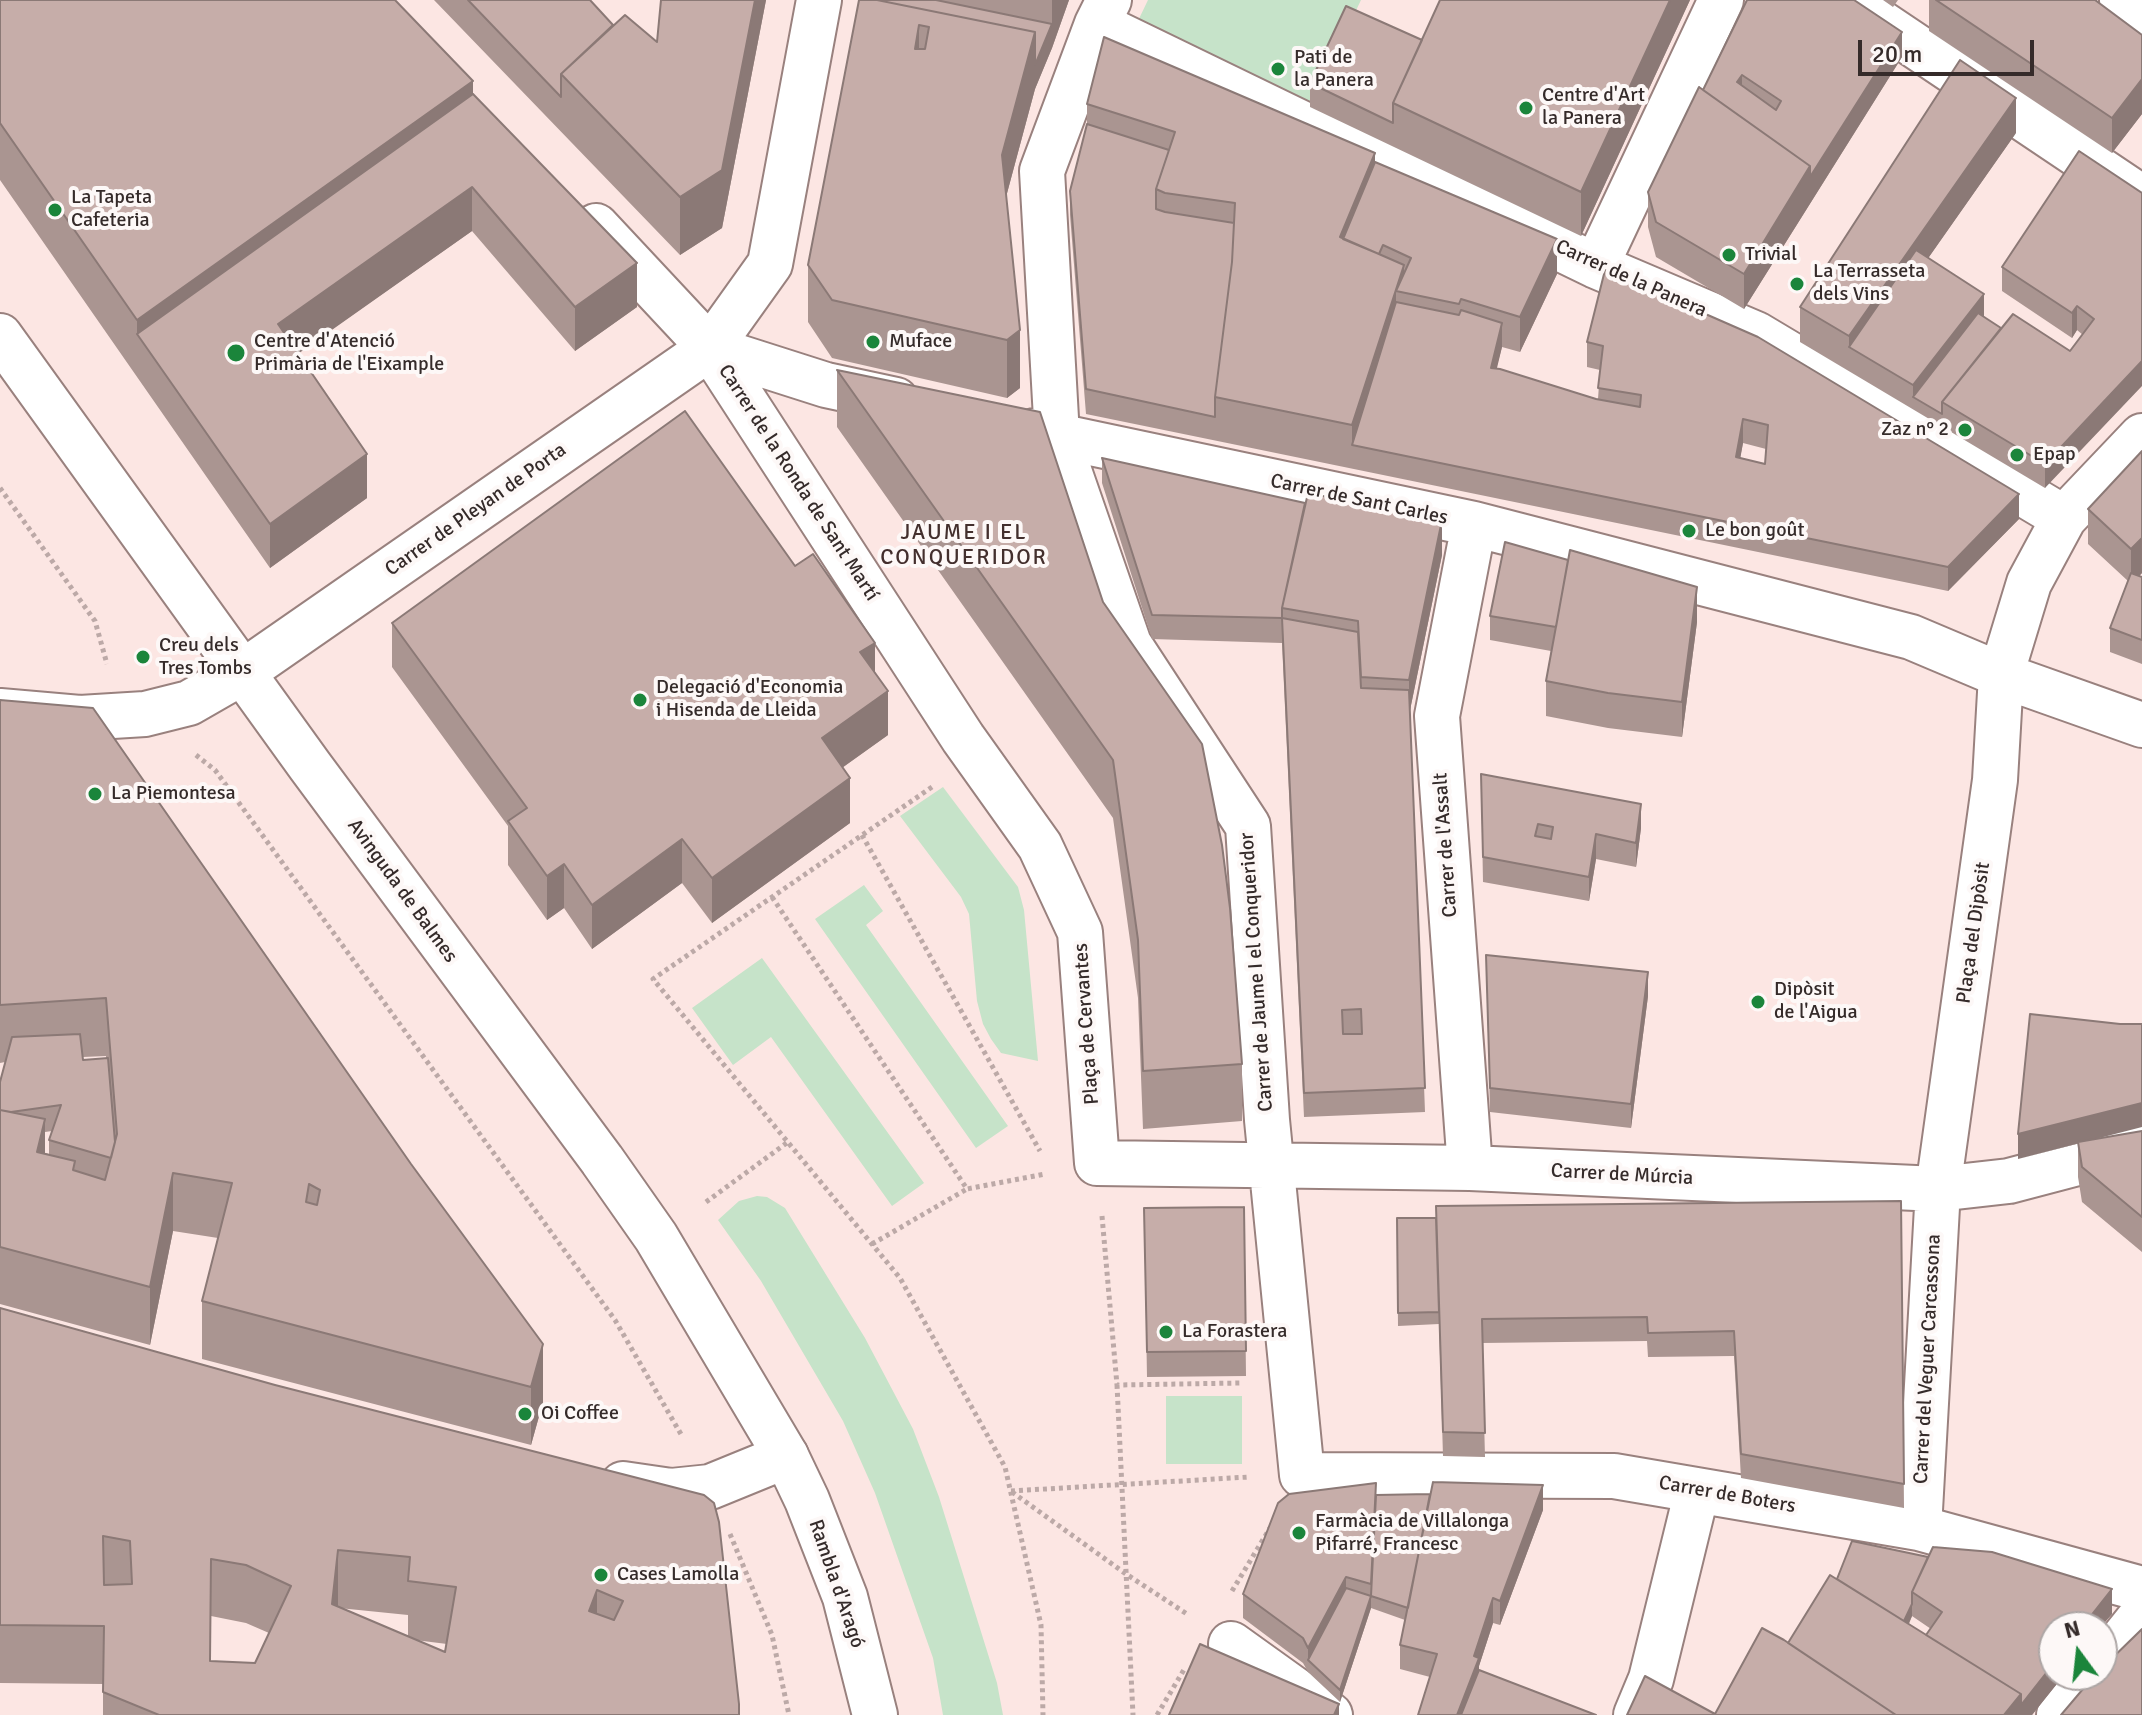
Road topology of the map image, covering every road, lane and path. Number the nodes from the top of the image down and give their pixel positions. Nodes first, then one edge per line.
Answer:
1 (819, 0) edge
2 (1721, 0) edge
3 (1847, 0) edge
4 (2122, 0) edge
5 (1103, 12) edge
6 (2142, 15) edge
7 (2142, 198) edge
8 (574, 203) edge
9 (1596, 266) junction
10 (0, 336) edge
11 (710, 348) junction
12 (934, 409) edge
13 (996, 423) edge
14 (1057, 436) junction
15 (2142, 436) edge
16 (0, 488) edge
17 (2064, 518) junction
18 (1474, 524) junction
19 (243, 672) junction
20 (2001, 675) junction
21 (0, 711) edge
22 (145, 714) junction
23 (2142, 725) edge
24 (976, 756) junction
25 (862, 835) junction
26 (1040, 846) joint
27 (772, 897) junction
28 (788, 1142) junction
29 (2142, 1146) edge
30 (1097, 1163) junction
31 (1273, 1167) junction
32 (1470, 1168) junction
33 (1052, 1172) junction
34 (967, 1189) junction
35 (1938, 1189) junction
36 (706, 1202) dead end
37 (872, 1244) junction
38 (1295, 1383) junction
39 (1117, 1385) junction
40 (786, 1456) junction
41 (581, 1475) edge
42 (1302, 1475) junction
43 (1122, 1483) junction
44 (710, 1487) junction
45 (1011, 1491) junction
46 (1697, 1491) junction
47 (1919, 1528) junction
48 (1126, 1574) junction
49 (2142, 1589) edge
50 (2142, 1615) edge
51 (1231, 1644) joint
52 (2118, 1645) edge
53 (2079, 1691) edge
54 (789, 1715) edge
55 (875, 1715) edge
56 (1043, 1715) edge
57 (1133, 1715) edge
58 (1330, 1715) edge
59 (1636, 1715) edge
60 (2059, 1715) edge

1 - 11 street, Carrer de la Ronda de Sant Martí
2 - 9 street
3 - 7 street
4 - 6 street
5 - 9 street, Carrer de la Panera
5 - 14 street, Carrer de Jaume I el Conqueridor
8 - 11 street
9 - 17 street, Carrer de la Panera
10 - 19 street, Avinguda de Balmes
11 - 12 street
11 - 19 street, Carrer de Pleyan de Porta
11 - 24 street, Carrer de la Ronda de Sant Martí
13 - 14 street, Carrer de Sant Carles
14 - 18 street, Carrer de Sant Carles
14 - 31 street, Carrer de Jaume I el Conqueridor
15 - 17 street, Plaça del Dipòsit
16 - 22 path
17 - 20 street, Plaça del Dipòsit
18 - 20 street, Carrer de Sant Carles
18 - 32 street, Carrer de l'Assalt
19 - 22 street, Carrer de Pleyan de Porta
19 - 40 street, Avinguda de Balmes
20 - 23 street, Carrer de Sant Carles
20 - 35 street, Plaça del Dipòsit
21 - 22 street, Carrer de Pleyan de Porta
22 - 44 path
24 - 25 path
24 - 26 street, Carrer de la Ronda de Sant Martí
25 - 27 path
25 - 33 path
26 - 30 street, Plaça de Cervantes
27 - 28 path
27 - 34 path
28 - 36 path
28 - 37 path
29 - 35 street, Carrer de Múrcia
30 - 31 street, Carrer de Múrcia
30 - 33 path
30 - 39 path
31 - 32 street, Carrer de Múrcia
31 - 38 street, Carrer de Jaume I el Conqueridor
32 - 35 street, Carrer de Múrcia
33 - 34 path
34 - 37 path
35 - 47 street, Carrer del Veguer Carcassona
37 - 45 path
38 - 39 path
38 - 42 street, Carrer de Jaume I el Conqueridor
39 - 43 path
40 - 44 street
40 - 55 street, Rambla d'Aragó
41 - 44 street
42 - 43 path
42 - 46 street, Carrer de Boters
43 - 45 path
43 - 48 path
44 - 54 path
45 - 48 path
45 - 56 path
46 - 47 street, Carrer de Boters
46 - 59 street
47 - 49 street, Carrer de Boters
48 - 51 path
48 - 57 path
50 - 52 street
51 - 58 street
53 - 60 street

